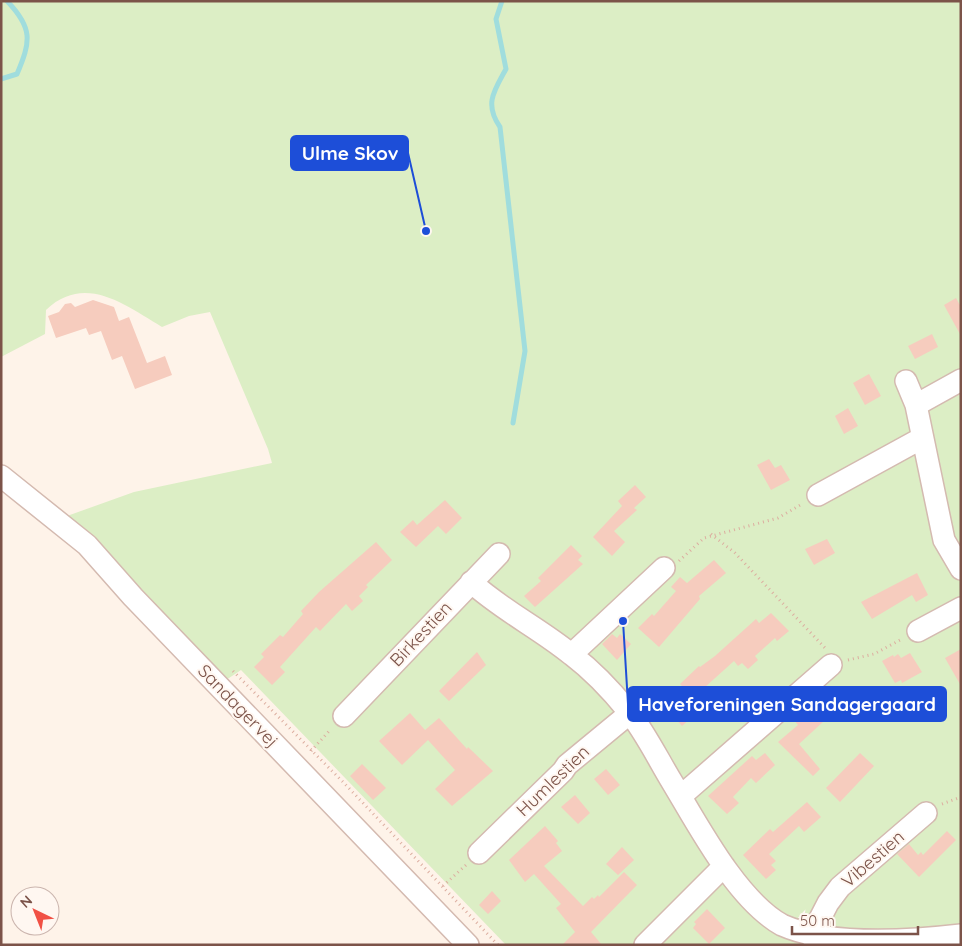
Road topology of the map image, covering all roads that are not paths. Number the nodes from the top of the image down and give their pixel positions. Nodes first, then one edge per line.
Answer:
1 (961, 380) edge
2 (906, 381) dead end
3 (916, 405) junction
4 (922, 438) junction
5 (1, 476) edge
6 (818, 495) road end
7 (499, 554) dead end
8 (664, 568) road end
9 (961, 569) edge
10 (471, 582) junction
11 (961, 608) edge
12 (918, 630) road end
13 (572, 654) junction
14 (834, 663) road end
15 (630, 713) junction
16 (344, 716) road end
17 (681, 796) junction
18 (926, 812) dead end
19 (479, 853) road end
20 (724, 866) junction
21 (961, 935) edge
22 (811, 936) junction
23 (870, 943) edge
24 (468, 945) edge
25 (645, 945) edge

1 - 3 street
2 - 3 street
3 - 4 street
4 - 6 street
4 - 9 street
5 - 24 street, Sandagervej
7 - 10 street, Birkestien
8 - 13 street
10 - 13 street
10 - 16 street, Birkestien
11 - 12 street
13 - 15 street
14 - 17 street
15 - 17 street
15 - 19 street, Humlestien
17 - 20 street
18 - 22 street, Vibestien
20 - 22 street
20 - 25 street
21 - 23 street
22 - 23 street

